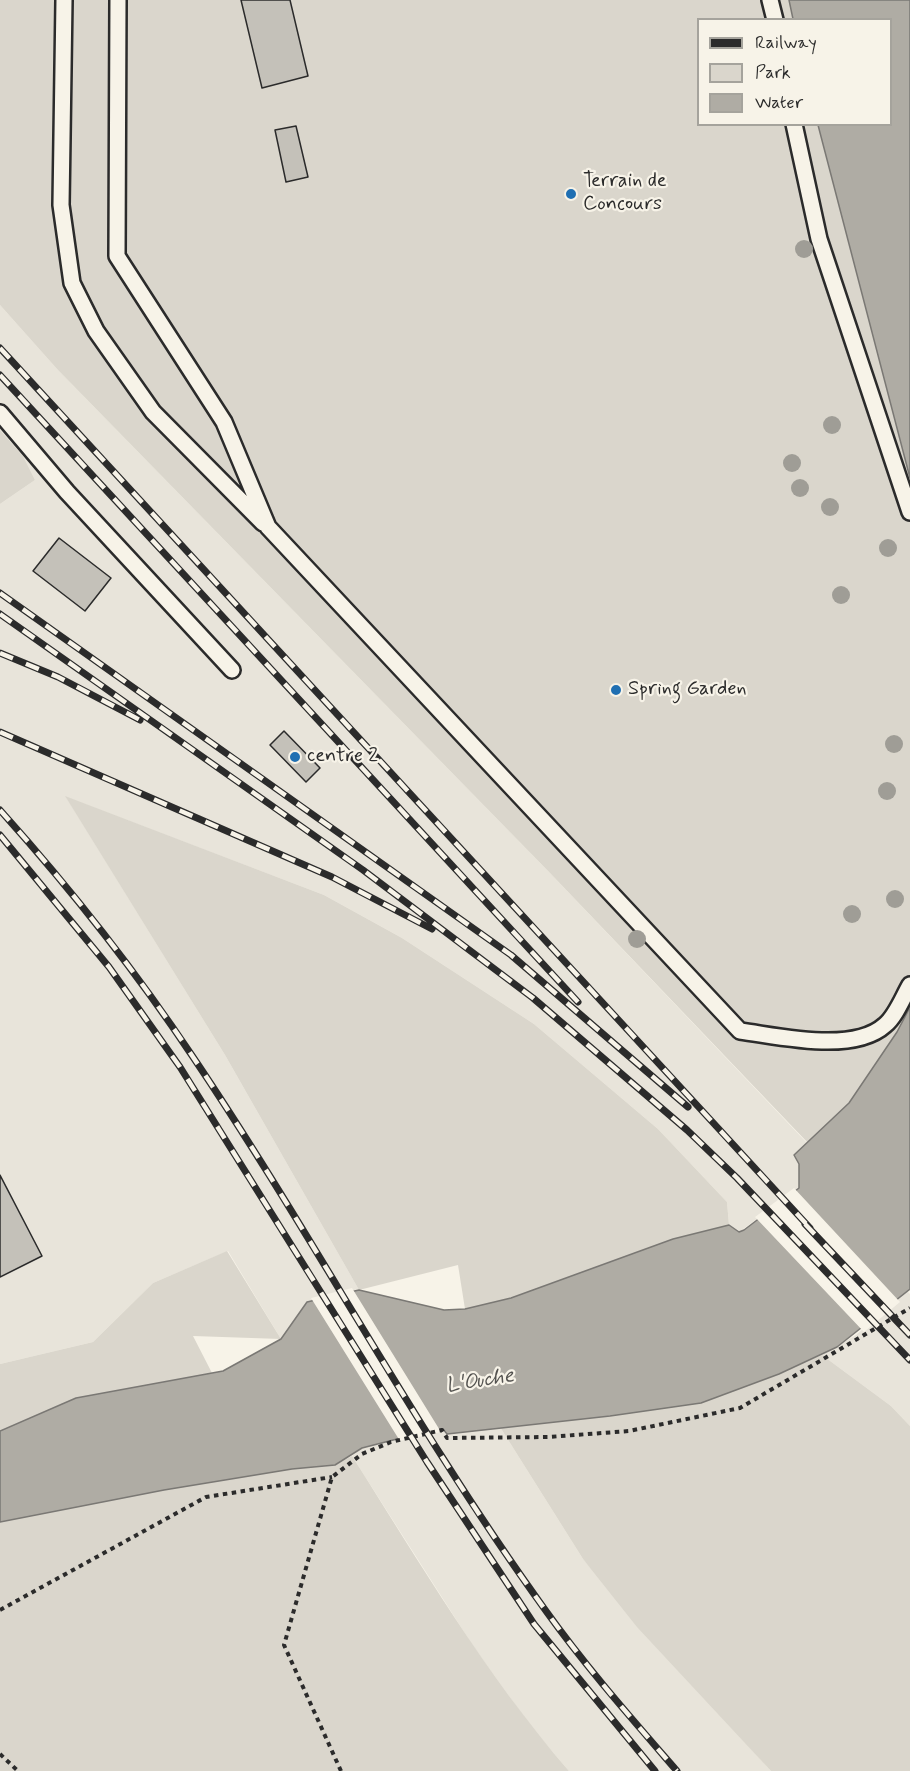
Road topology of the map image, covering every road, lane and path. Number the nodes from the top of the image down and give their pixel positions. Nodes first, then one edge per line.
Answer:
1 (64, 0) edge
2 (118, 0) edge
3 (770, 0) edge
4 (774, 18) edge
5 (794, 126) edge
6 (0, 413) edge
7 (910, 512) edge
8 (268, 527) junction
9 (232, 670) dead end
10 (910, 985) edge
11 (910, 1308) edge
12 (332, 1477) junction
13 (0, 1610) edge
14 (0, 1754) edge
15 (18, 1771) edge
16 (341, 1771) edge

1 - 8 lane
2 - 8 lane
3 - 4 lane
5 - 7 lane
6 - 9 lane
8 - 10 lane
11 - 12 path
12 - 13 path
12 - 16 path
14 - 15 path

